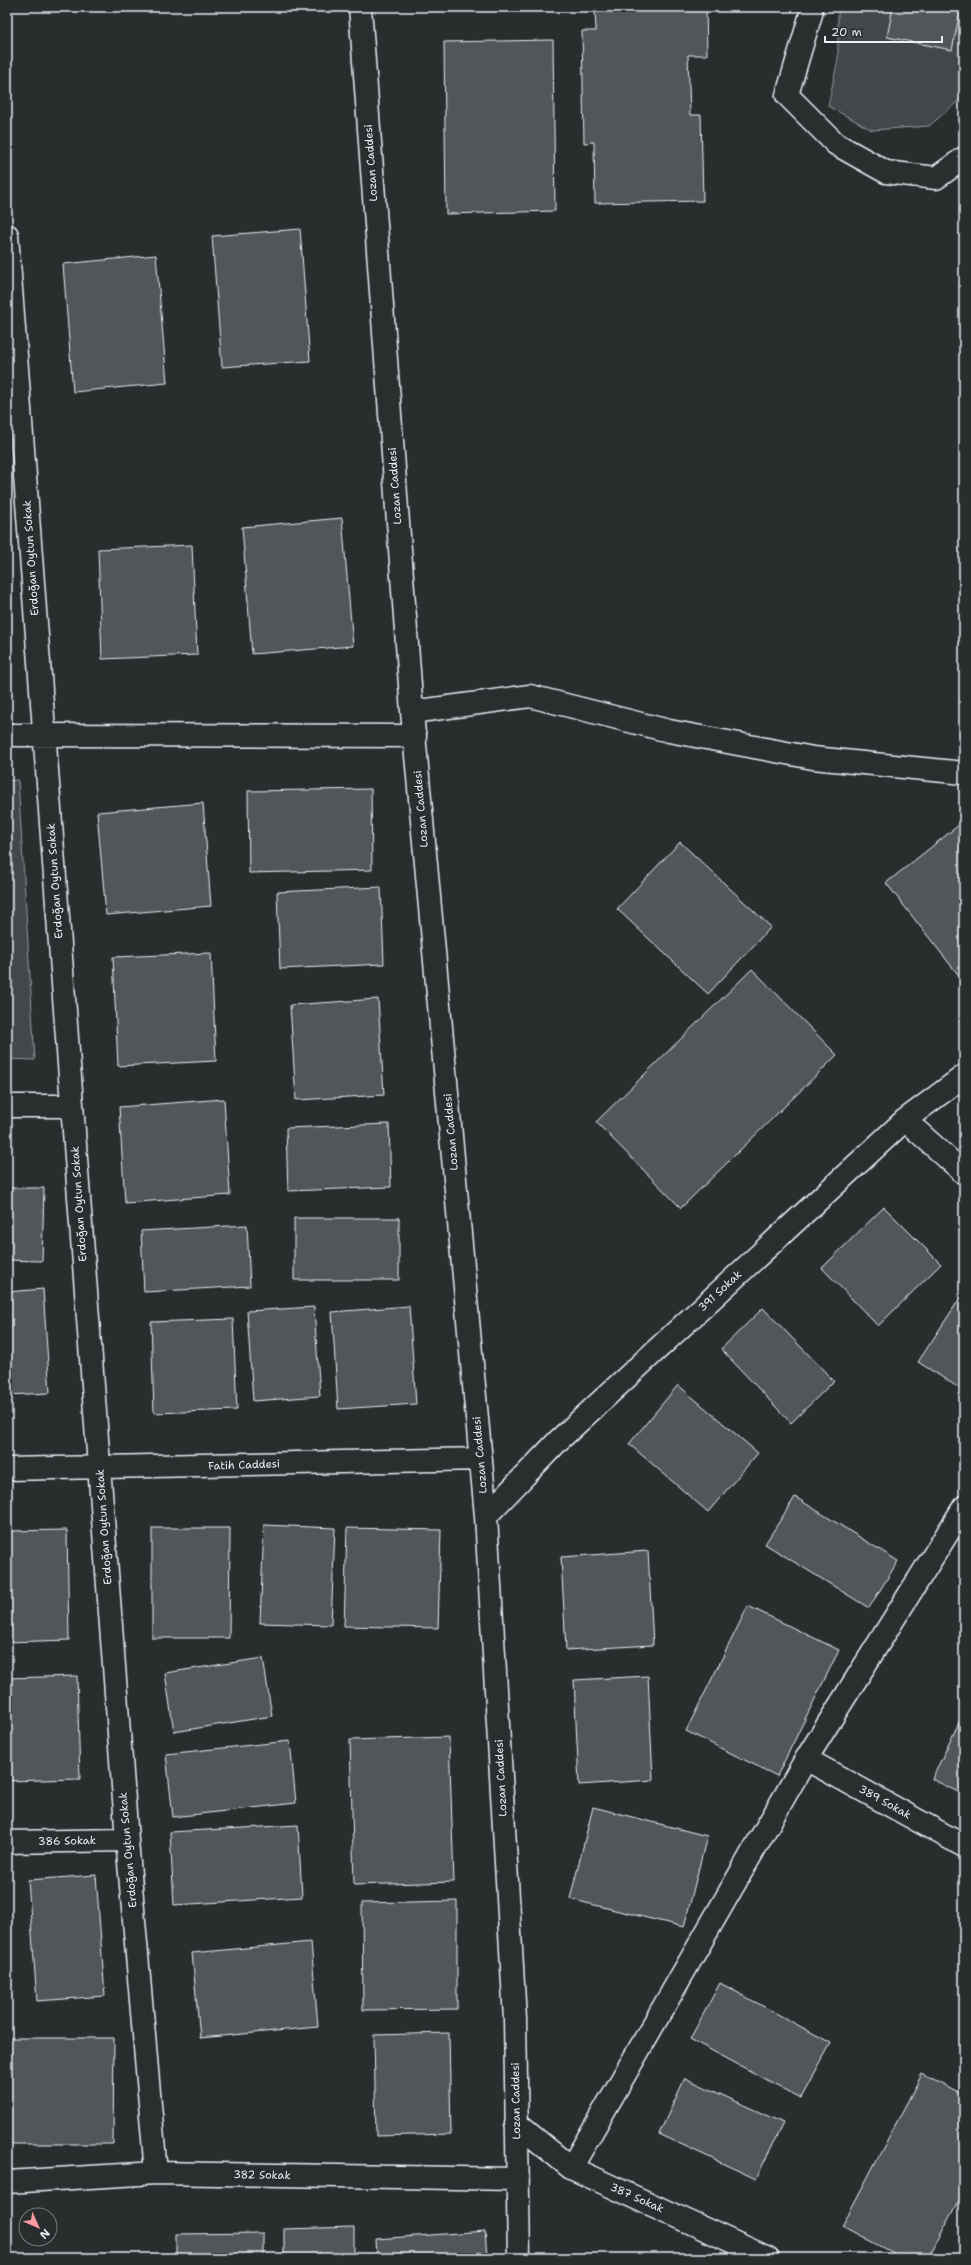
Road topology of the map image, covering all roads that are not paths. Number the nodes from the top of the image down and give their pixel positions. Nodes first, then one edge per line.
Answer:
1 (360, 7) edge
2 (811, 7) edge
3 (964, 158) edge
4 (7, 235) edge
5 (12, 368) edge
6 (412, 712) junction
7 (7, 735) edge
8 (44, 735) junction
9 (415, 736) junction
10 (964, 773) edge
11 (964, 1076) edge
12 (7, 1106) edge
13 (72, 1106) junction
14 (906, 1120) junction
15 (964, 1173) edge
16 (481, 1458) junction
17 (7, 1469) edge
18 (99, 1469) junction
19 (964, 1507) edge
20 (486, 1516) junction
21 (806, 1759) junction
22 (127, 1840) junction
23 (7, 1842) edge
24 (964, 1846) edge
25 (516, 2123) junction
26 (571, 2168) junction
27 (156, 2174) junction
28 (517, 2179) junction
29 (7, 2182) edge
30 (519, 2258) edge
31 (768, 2258) edge

1 - 6 street, Lozan Caddesi
2 - 3 street
4 - 5 street, Erdoğan Oytun Sokak
5 - 8 street, Erdoğan Oytun Sokak
6 - 9 street, Lozan Caddesi
6 - 10 street
7 - 8 street
8 - 9 street
8 - 13 street, Erdoğan Oytun Sokak
9 - 16 street, Lozan Caddesi
11 - 14 street, 391 Sokak
12 - 13 street
13 - 18 street, Erdoğan Oytun Sokak
14 - 15 street
14 - 20 street, 391 Sokak
16 - 18 street, Fatih Caddesi
16 - 20 street, Lozan Caddesi
17 - 18 street, Fatih Caddesi
18 - 22 street, Erdoğan Oytun Sokak
19 - 21 street
20 - 25 street, Lozan Caddesi
21 - 24 street, 389 Sokak
21 - 26 street
22 - 23 street, 386 Sokak
22 - 27 street, Erdoğan Oytun Sokak
25 - 26 street, 387 Sokak
25 - 28 street, Lozan Caddesi
26 - 31 street, 387 Sokak
27 - 28 street, 382 Sokak
27 - 29 street, 382 Sokak
28 - 30 street, Lozan Caddesi

